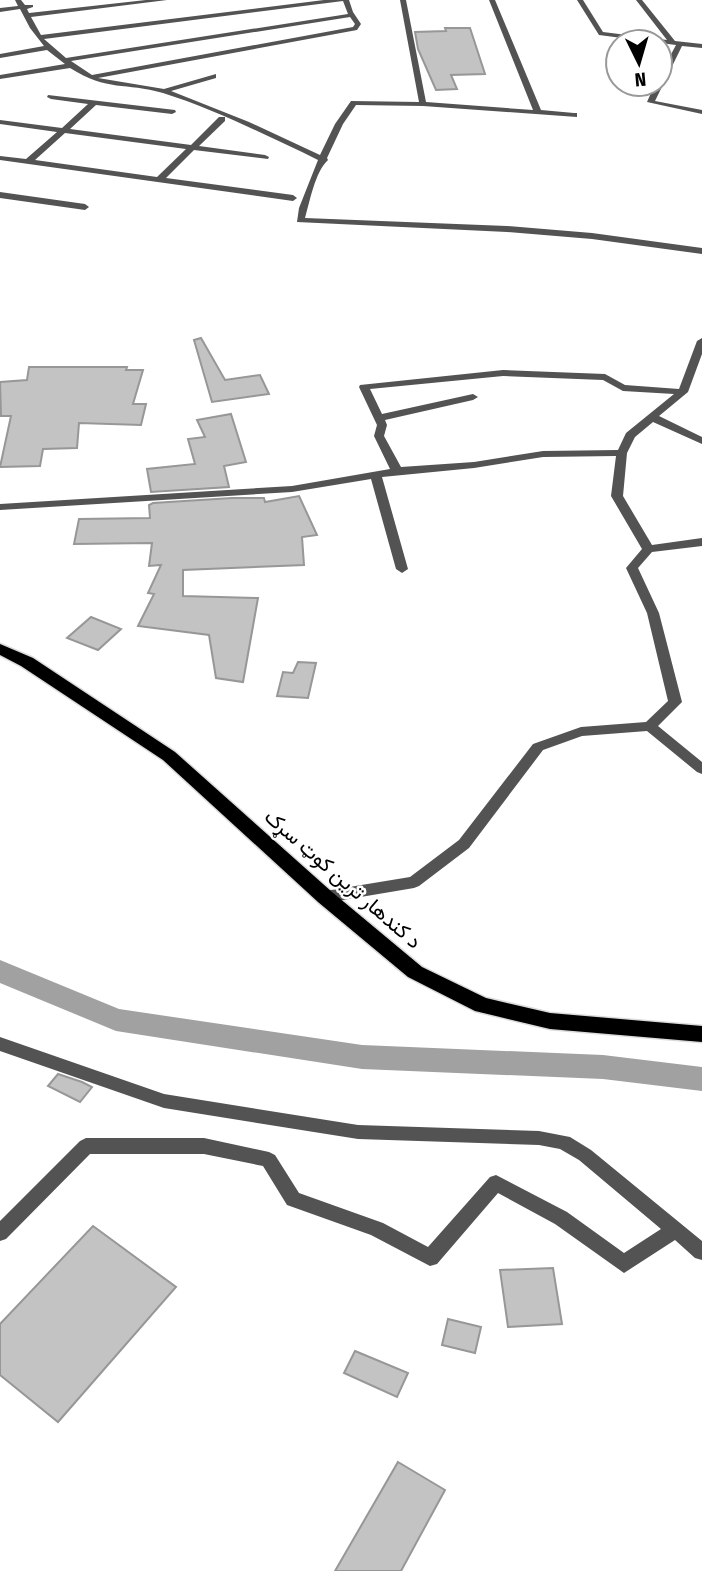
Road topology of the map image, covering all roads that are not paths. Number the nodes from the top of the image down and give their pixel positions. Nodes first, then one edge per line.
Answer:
1 (81, 0) edge
2 (164, 0) edge
3 (340, 0) edge
4 (346, 0) edge
5 (402, 0) edge
6 (492, 0) edge
7 (580, 0) edge
8 (639, 0) edge
9 (20, 3) edge
10 (0, 10) edge
11 (29, 15) junction
12 (351, 15) junction
13 (40, 37) junction
14 (676, 43) junction
15 (702, 46) edge
16 (51, 47) junction
17 (674, 49) edge
18 (0, 56) edge
19 (70, 62) junction
20 (213, 76) dead end
21 (0, 77) edge
22 (90, 77) junction
23 (164, 91) junction
24 (51, 97) dead end
25 (653, 98) edge
26 (95, 102) junction
27 (423, 104) junction
28 (172, 112) dead end
29 (538, 112) junction
30 (702, 112) edge
31 (574, 116) dead end
32 (222, 119) dead end
33 (0, 122) edge
34 (63, 131) junction
35 (193, 148) junction
36 (265, 157) dead end
37 (0, 158) edge
38 (324, 160) junction
39 (28, 162) junction
40 (159, 180) junction
41 (0, 195) edge
42 (293, 198) dead end
43 (85, 207) dead end
44 (702, 251) edge
45 (702, 341) edge
46 (461, 377) junction
47 (684, 392) junction
48 (473, 397) junction
49 (482, 408) dead end
50 (652, 417) junction
51 (378, 418) junction
52 (702, 441) edge
53 (622, 453) junction
54 (397, 471) junction
55 (376, 475) junction
56 (0, 507) edge
57 (702, 542) edge
58 (648, 550) junction
59 (402, 569) dead end
60 (0, 649) edge
61 (650, 726) junction
62 (702, 769) edge
63 (325, 897) junction
64 (702, 1034) edge
65 (0, 1044) edge
66 (675, 1230) junction
67 (0, 1233) edge
68 (702, 1252) edge

1 - 9 street
2 - 11 street
3 - 13 street
4 - 12 street
5 - 27 street
6 - 29 street
7 - 14 street
8 - 14 street
9 - 10 street
9 - 11 street
11 - 13 street
12 - 19 street
12 - 22 street
13 - 16 street
14 - 15 street
14 - 17 street
16 - 18 street
16 - 19 street
19 - 21 street
19 - 22 street
20 - 23 street
22 - 23 street
23 - 38 street
24 - 26 street
25 - 30 street
26 - 28 street
26 - 34 street
27 - 29 street
27 - 38 street
29 - 31 street
32 - 35 street
33 - 34 street
34 - 35 street
34 - 39 street
35 - 36 street
35 - 40 street
37 - 39 street
38 - 44 street
39 - 40 street
40 - 42 street
41 - 43 street
45 - 47 street
46 - 47 street
46 - 48 street
46 - 51 street
47 - 50 street
48 - 49 street
48 - 51 street
50 - 52 street
50 - 53 street
51 - 54 street
53 - 54 street
53 - 58 street
54 - 55 street
55 - 56 street
55 - 59 street
57 - 58 street
58 - 61 street
60 - 63 main road, د کندهار ترين کوټ سړک
61 - 62 street
61 - 63 street
63 - 64 main road, د کندهار ترين کوټ سړک
65 - 66 street
66 - 67 street
66 - 68 street

